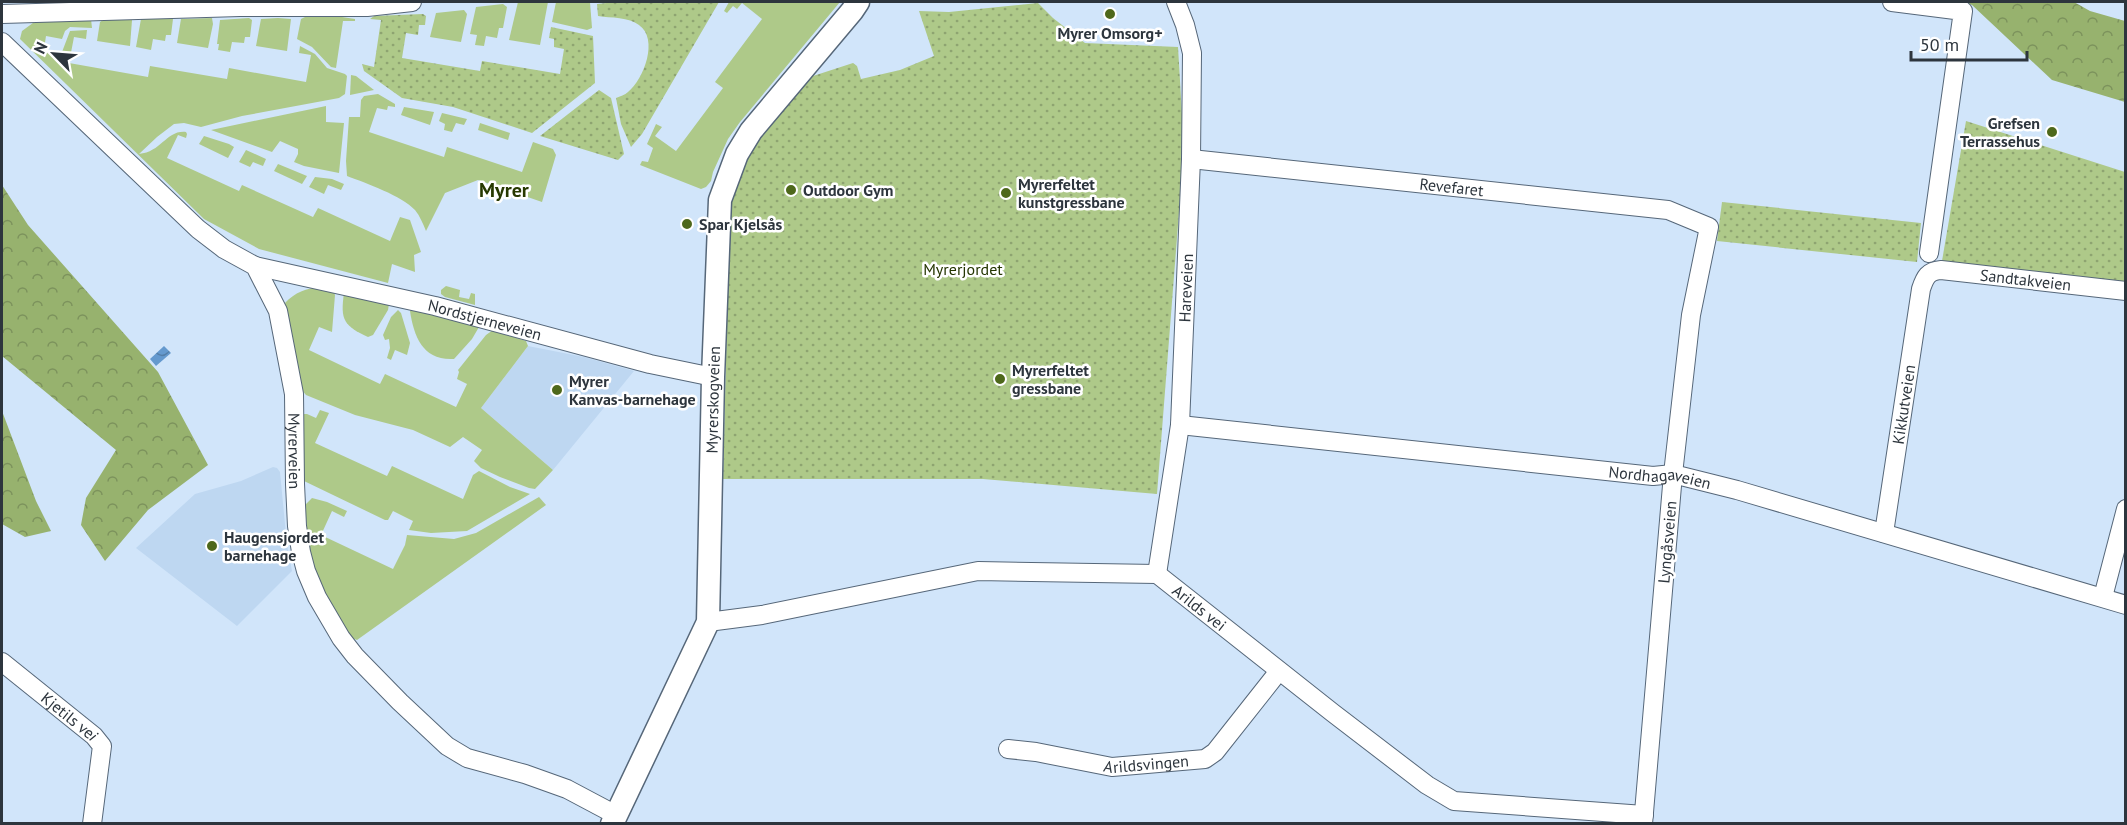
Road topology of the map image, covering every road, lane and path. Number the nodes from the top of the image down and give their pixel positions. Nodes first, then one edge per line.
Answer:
1 (412, 2) edge
2 (858, 2) edge
3 (1176, 2) edge
4 (1892, 2) edge
5 (2, 14) edge
6 (2, 42) edge
7 (1191, 159) junction
8 (1709, 227) joint
9 (1929, 253) dead end
10 (255, 266) junction
11 (1926, 276) joint
12 (2126, 291) edge
13 (713, 377) junction
14 (1180, 425) junction
15 (1673, 474) junction
16 (2126, 509) edge
17 (1884, 532) junction
18 (1157, 574) junction
19 (2103, 597) junction
20 (2126, 605) edge
21 (708, 622) junction
22 (2, 662) edge
23 (1279, 671) junction
24 (1008, 749) dead end
25 (614, 819) edge
26 (1644, 819) edge
27 (92, 824) edge

1 - 5 street
2 - 13 street, Myrerskogveien
3 - 7 street, Hareveien
4 - 9 street
6 - 10 street
7 - 8 street, Revefaret
7 - 14 street, Hareveien
8 - 15 street, Lyngåsveien
10 - 13 street, Nordstjerneveien
10 - 25 street, Myrerveien
11 - 12 street, Sandtakveien
11 - 17 street, Kikkutveien
13 - 21 street, Myrerskogveien
14 - 15 street, Nordhagaveien
14 - 18 street, Hareveien
15 - 17 street, Nordhagaveien
15 - 26 street, Lyngåsveien
16 - 19 street
17 - 19 street, Nordhagaveien
18 - 21 street, Arilds vei
18 - 23 street, Arilds vei
19 - 20 street, Nordhagaveien
21 - 25 street, Myrerskogveien
22 - 27 street, Kjetils vei
23 - 24 street, Arildsvingen
23 - 26 street, Arilds vei

